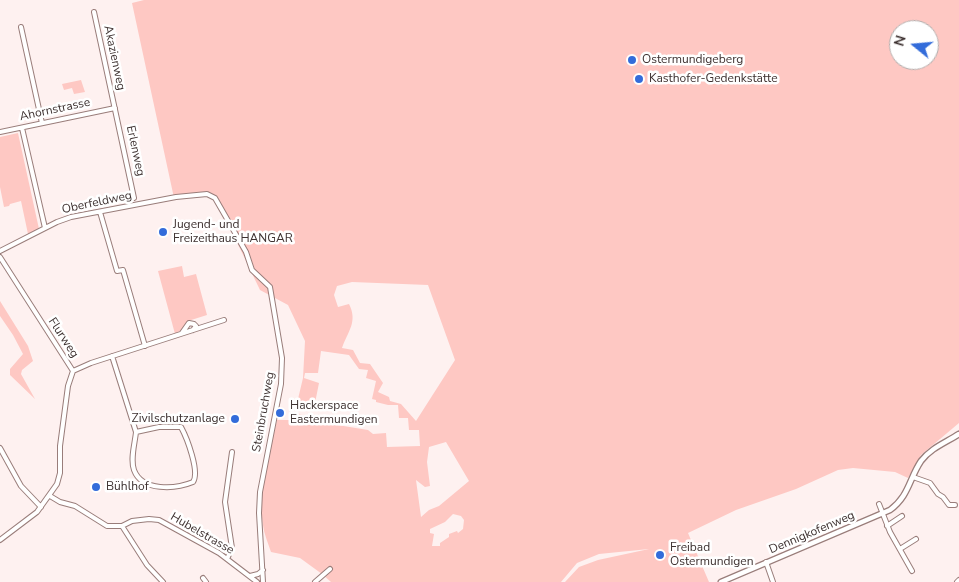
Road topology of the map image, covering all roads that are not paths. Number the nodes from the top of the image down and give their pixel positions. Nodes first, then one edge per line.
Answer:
1 (94, 12) dead end
2 (21, 27) dead end
3 (115, 108) junction
4 (42, 123) junction
5 (22, 128) junction
6 (0, 132) edge
7 (204, 194) joint
8 (134, 198) dead end
9 (100, 212) junction
10 (44, 228) junction
11 (0, 251) edge
12 (0, 257) edge
13 (224, 320) dead end
14 (193, 330) junction
15 (182, 333) junction
16 (145, 346) junction
17 (112, 356) junction
18 (73, 371) junction
19 (136, 432) junction
20 (959, 434) edge
21 (0, 448) edge
22 (232, 452) dead end
23 (913, 476) junction
24 (50, 496) junction
25 (879, 504) dead end
26 (956, 506) dead end
27 (41, 507) junction
28 (883, 514) junction
29 (902, 516) dead end
30 (122, 526) junction
31 (887, 526) junction
32 (916, 538) dead end
33 (0, 540) edge
34 (900, 549) junction
35 (228, 559) junction
36 (766, 562) junction
37 (330, 569) dead end
38 (263, 570) junction
39 (912, 571) dead end
40 (250, 576) junction
41 (163, 582) edge
42 (257, 582) edge
43 (263, 582) edge
44 (315, 582) edge
45 (721, 582) edge
46 (773, 582) edge

1 - 3 street, Akazienweg
2 - 4 street
3 - 4 street, Ahornstrasse
3 - 8 street, Erlenweg
4 - 5 street, Ahornstrasse
5 - 6 street, Ahornstrasse
5 - 10 street
7 - 9 street, Oberfeldweg
7 - 38 street, Steinbruchweg
9 - 10 street, Oberfeldweg
9 - 16 street
10 - 11 street, Oberfeldweg
12 - 18 street, Flurweg
13 - 14 street
14 - 15 street
14 - 15 street
15 - 16 street
16 - 17 street
17 - 18 street
17 - 19 street
18 - 24 street, Flurweg
19 - 19 street
20 - 23 street, Dennigkofenweg
21 - 27 street
22 - 35 street
23 - 26 street
23 - 28 street, Dennigkofenweg
24 - 27 street, Flurweg
24 - 30 street, Hubelstrasse
25 - 28 street
27 - 33 street, Flurweg
28 - 31 street
28 - 36 street, Dennigkofenweg
29 - 31 street
30 - 35 street, Hubelstrasse
30 - 41 street
31 - 34 street
32 - 34 street
34 - 39 street
35 - 40 street, Hubelstrasse
36 - 45 street, Dennigkofenweg
36 - 46 street
37 - 44 street
38 - 40 street
38 - 43 street, Steinbruchweg
40 - 42 street, Hubelstrasse

